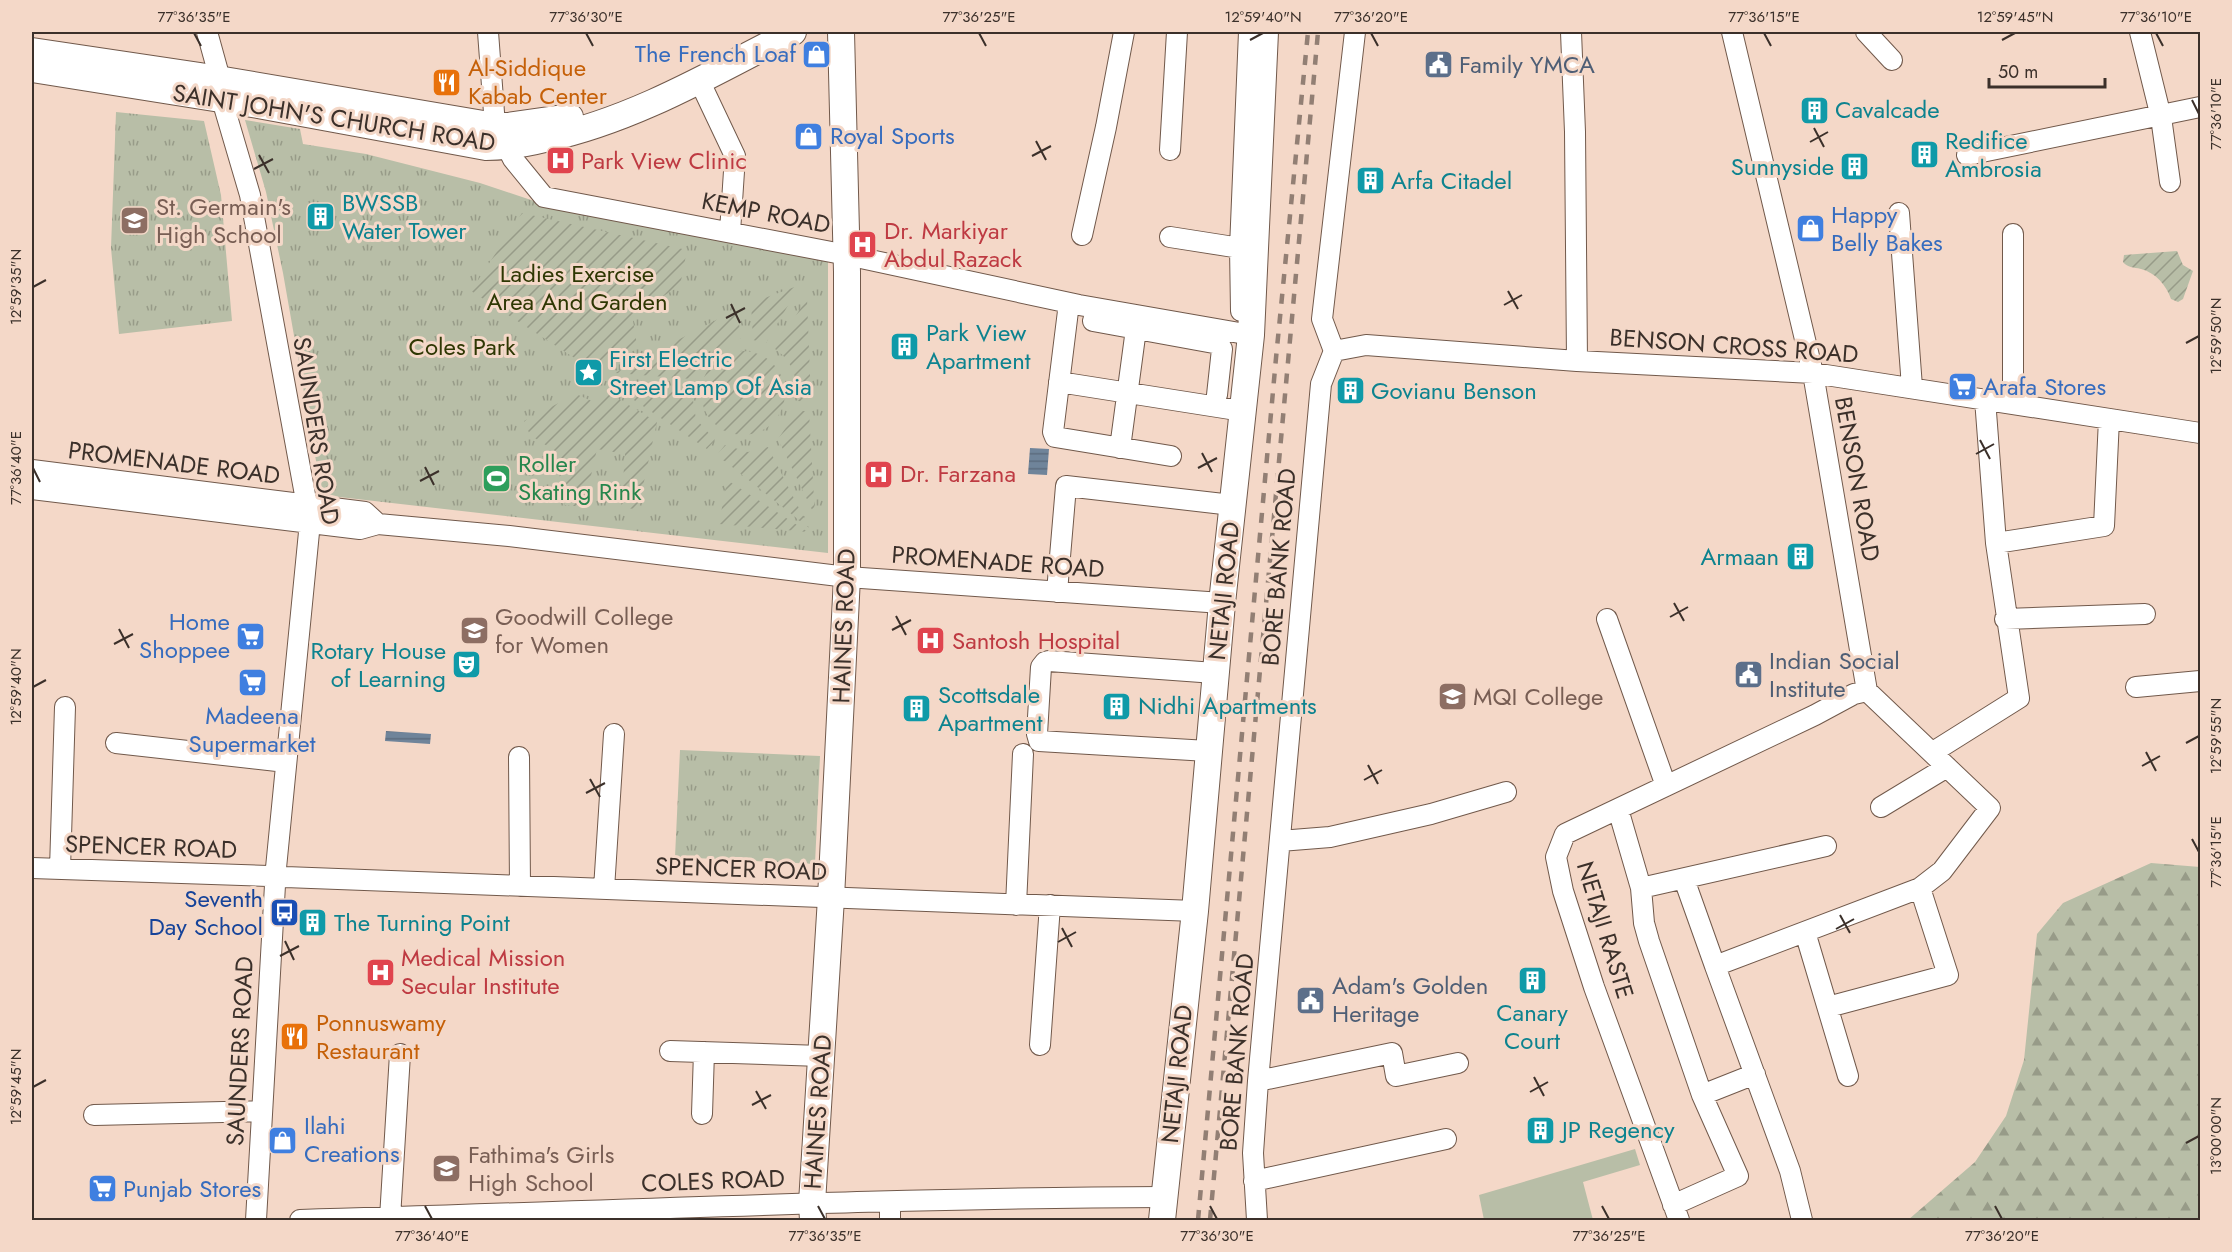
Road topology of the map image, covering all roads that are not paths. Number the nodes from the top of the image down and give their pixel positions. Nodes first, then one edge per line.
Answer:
1 (207, 32) edge
2 (488, 32) edge
3 (764, 32) edge
4 (793, 32) edge
5 (841, 32) edge
6 (1124, 32) edge
7 (1177, 32) edge
8 (1249, 32) edge
9 (1265, 32) edge
10 (1355, 32) edge
11 (1571, 32) edge
12 (1736, 32) edge
13 (1866, 32) edge
14 (2140, 32) edge
15 (32, 51) edge
16 (1892, 60) dead end
17 (32, 69) edge
18 (699, 80) junction
19 (222, 89) junction
20 (2200, 107) edge
21 (2161, 117) junction
22 (501, 137) junction
23 (1170, 150) dead end
24 (1966, 155) dead end
25 (2170, 182) dead end
26 (1899, 213) dead end
27 (730, 232) junction
28 (2013, 234) dead end
29 (1082, 235) dead end
30 (1170, 237) dead end
31 (1240, 248) junction
32 (847, 255) junction
33 (1068, 309) junction
34 (1136, 329) junction
35 (1246, 334) junction
36 (1334, 351) junction
37 (1577, 362) junction
38 (1813, 373) junction
39 (1060, 379) junction
40 (1912, 387) junction
41 (1128, 388) junction
42 (1217, 395) junction
43 (1985, 399) junction
44 (2013, 403) junction
45 (1243, 405) junction
46 (2109, 419) junction
47 (2200, 433) edge
48 (1120, 448) junction
49 (1171, 456) dead end
50 (32, 470) edge
51 (105, 488) junction
52 (32, 489) edge
53 (1232, 505) junction
54 (308, 513) junction
55 (1995, 543) junction
56 (848, 577) junction
57 (1057, 592) junction
58 (1222, 603) junction
59 (2145, 614) dead end
60 (1607, 619) dead end
61 (2005, 619) junction
62 (1215, 673) junction
63 (2200, 681) edge
64 (2136, 687) dead end
65 (1867, 691) junction
66 (65, 707) dead end
67 (614, 734) dead end
68 (116, 743) dead end
69 (1208, 752) junction
70 (1933, 752) junction
71 (1023, 754) dead end
72 (519, 757) dead end
73 (286, 762) junction
74 (1947, 767) junction
75 (1666, 786) junction
76 (1506, 792) dead end
77 (1881, 807) dead end
78 (1617, 809) junction
79 (1280, 841) junction
80 (1826, 846) dead end
81 (32, 868) edge
82 (60, 869) junction
83 (276, 876) junction
84 (1684, 879) junction
85 (520, 886) junction
86 (1641, 888) junction
87 (1920, 888) junction
88 (604, 889) junction
89 (831, 898) junction
90 (1016, 905) junction
91 (1050, 905) junction
92 (1195, 911) junction
93 (1805, 932) junction
94 (1715, 966) junction
95 (1828, 1008) junction
96 (1040, 1045) dead end
97 (670, 1051) dead end
98 (704, 1052) junction
99 (400, 1054) dead end
100 (822, 1056) junction
101 (1458, 1063) dead end
102 (1755, 1074) junction
103 (1848, 1076) dead end
104 (1258, 1082) junction
105 (1702, 1095) junction
106 (262, 1111) junction
107 (702, 1114) dead end
108 (94, 1115) dead end
109 (1446, 1138) dead end
110 (1254, 1181) junction
111 (1163, 1209) edge
112 (890, 1211) edge
113 (812, 1212) edge
114 (772, 1213) edge
115 (1676, 1213) edge
116 (688, 1214) edge
117 (718, 1214) edge
118 (614, 1215) edge
119 (533, 1217) edge
120 (390, 1218) junction
121 (340, 1220) edge
122 (256, 1221) edge
123 (300, 1221) edge
124 (1257, 1221) edge
125 (1802, 1221) edge

1 - 19 street, SAUNDERS ROAD
2 - 22 street
3 - 22 main road, SAINT JOHN'S CHURCH ROAD
4 - 18 main road, SAINT JOHN'S CHURCH ROAD
5 - 32 main road, HAINES ROAD
6 - 29 street
7 - 23 street
8 - 31 street
9 - 35 main road, NETAJI ROAD
10 - 36 street
11 - 37 street
12 - 38 street, BENSON ROAD
13 - 16 street
14 - 21 street
15 - 19 main road, SAINT JOHN'S CHURCH ROAD
17 - 19 main road, SAINT JOHN'S CHURCH ROAD
18 - 22 main road, SAINT JOHN'S CHURCH ROAD
18 - 27 street
19 - 22 main road, SAINT JOHN'S CHURCH ROAD
19 - 54 street, SAUNDERS ROAD
20 - 21 street
21 - 24 street
21 - 25 street
22 - 27 street, KEMP ROAD
26 - 40 street
27 - 32 street, KEMP ROAD
28 - 44 street
30 - 31 street
31 - 35 street
32 - 33 street, KEMP ROAD
32 - 56 main road, HAINES ROAD
33 - 34 street
33 - 35 street, KEMP ROAD
33 - 39 street
34 - 41 street
34 - 42 street
35 - 45 main road, NETAJI ROAD
36 - 37 street, BENSON CROSS ROAD
36 - 79 street, BORE BANK ROAD
37 - 38 street, BENSON CROSS ROAD
38 - 40 street, BENSON CROSS ROAD
38 - 65 street, BENSON ROAD
39 - 41 street
39 - 48 street
40 - 43 street, BENSON CROSS ROAD
41 - 42 street
41 - 45 street
41 - 48 street
42 - 45 street
43 - 44 street, BENSON CROSS ROAD
43 - 55 street
44 - 46 street, BENSON CROSS ROAD
45 - 53 main road, NETAJI ROAD
46 - 47 street, BENSON CROSS ROAD
46 - 55 street
48 - 49 street
50 - 51 street, PROMENADE ROAD
51 - 52 street, PROMENADE ROAD
51 - 54 street, PROMENADE ROAD
53 - 57 street
53 - 58 main road, NETAJI ROAD
54 - 56 street, PROMENADE ROAD
54 - 73 street, SAUNDERS ROAD
55 - 61 street
56 - 57 street, PROMENADE ROAD
56 - 89 main road, HAINES ROAD
57 - 58 street, PROMENADE ROAD
58 - 62 main road, NETAJI ROAD
59 - 61 street
60 - 75 street
61 - 70 street
62 - 69 main road, NETAJI ROAD
62 - 69 street
63 - 64 street
65 - 70 street
65 - 75 street, NETAJI RASTE
66 - 82 street
67 - 88 street
68 - 73 street
69 - 92 main road, NETAJI ROAD
70 - 74 street
71 - 90 street
72 - 85 street
73 - 83 street, SAUNDERS ROAD
74 - 77 street
74 - 87 street
75 - 78 street, NETAJI RASTE
76 - 79 street
78 - 86 street
78 - 115 street, NETAJI RASTE
79 - 104 street, BORE BANK ROAD
80 - 84 street
81 - 82 street, SPENCER ROAD
82 - 83 street, SPENCER ROAD
83 - 85 street, SPENCER ROAD
83 - 106 street, SAUNDERS ROAD
84 - 86 street
84 - 94 street
85 - 88 street, SPENCER ROAD
86 - 105 street
87 - 93 street
87 - 95 street
88 - 89 street, SPENCER ROAD
89 - 90 street, SPENCER ROAD
89 - 100 main road, HAINES ROAD
90 - 91 street, SPENCER ROAD
91 - 92 street, SPENCER ROAD
91 - 96 street
92 - 111 main road, NETAJI ROAD
93 - 94 street
93 - 95 street
94 - 102 street
95 - 103 street
97 - 98 street
98 - 100 street
98 - 107 street
99 - 120 street
100 - 113 main road, HAINES ROAD
101 - 104 street
102 - 105 street
102 - 125 street
104 - 110 street, BORE BANK ROAD
105 - 115 street
106 - 108 street
106 - 122 street, SAUNDERS ROAD
109 - 110 street
110 - 124 street, BORE BANK ROAD
111 - 112 street, COLES ROAD
112 - 113 street, COLES ROAD
113 - 114 street, COLES ROAD
114 - 117 street, COLES ROAD
116 - 117 street, COLES ROAD
116 - 118 street, COLES ROAD
118 - 119 street, COLES ROAD
119 - 120 street, COLES ROAD
120 - 121 street, COLES ROAD
121 - 123 street, COLES ROAD

